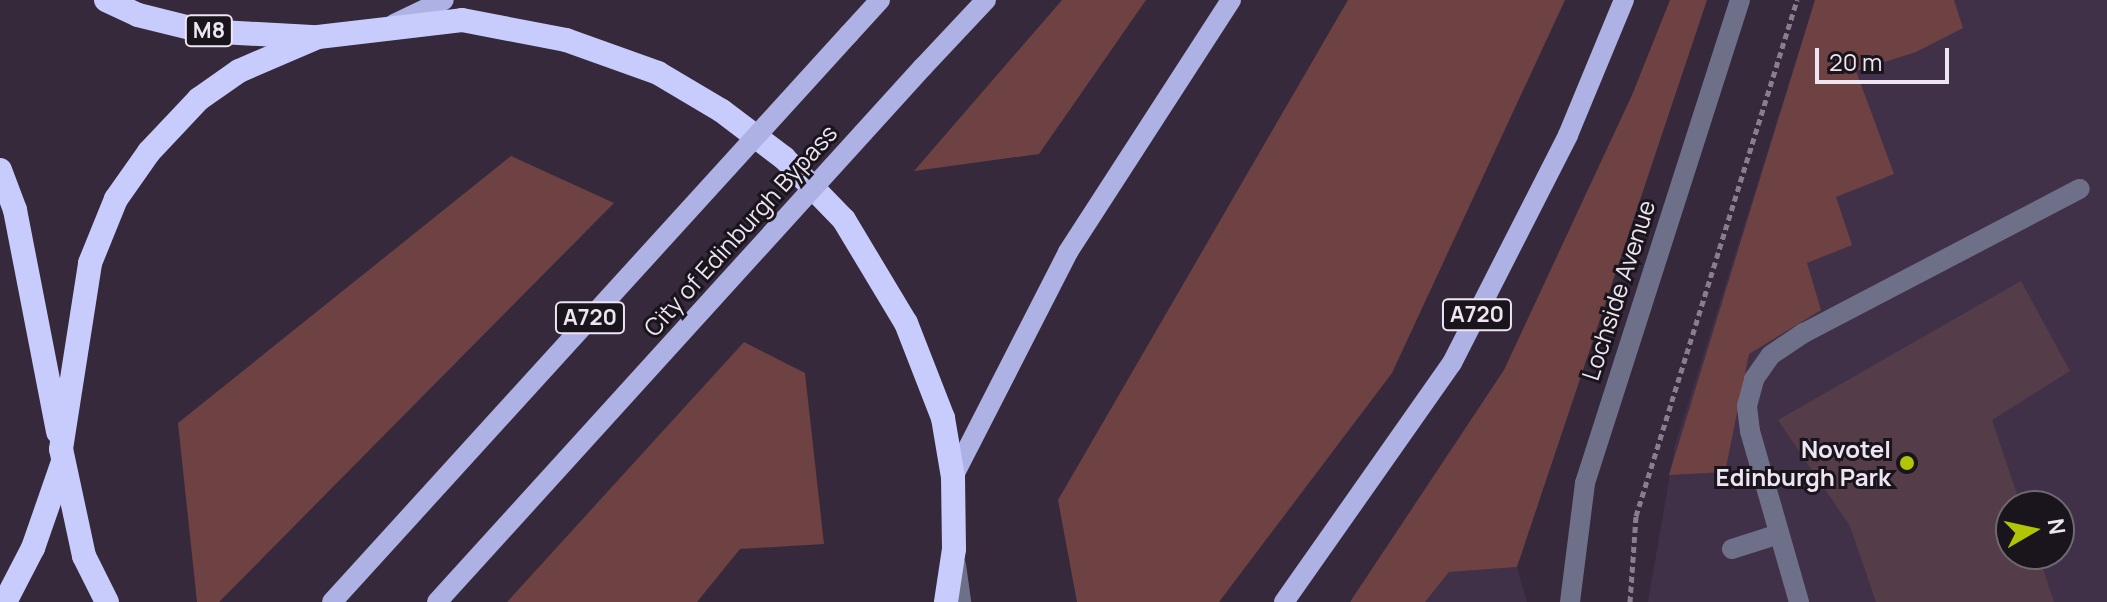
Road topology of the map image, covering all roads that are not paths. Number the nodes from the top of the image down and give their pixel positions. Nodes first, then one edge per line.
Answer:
1 (106, 0) edge
2 (444, 0) edge
3 (880, 0) edge
4 (986, 0) edge
5 (1231, 0) edge
6 (1624, 0) edge
7 (1740, 0) edge
8 (390, 25) junction
9 (318, 37) junction
10 (0, 170) edge
11 (2080, 189) dead end
12 (62, 456) junction
13 (953, 477) junction
14 (1779, 534) junction
15 (954, 549) junction
16 (1732, 549) dead end
17 (5, 602) edge
18 (107, 602) edge
19 (332, 602) edge
20 (437, 602) edge
21 (946, 602) edge
22 (961, 602) edge
23 (1284, 602) edge
24 (1570, 602) edge
25 (1799, 602) edge

1 - 9 highway, M8
2 - 8 main road
3 - 19 main road, A720, bridge
4 - 20 main road, City of Edinburgh Bypass, bridge
5 - 13 main road
6 - 23 main road, A720
7 - 24 street, Lochside Avenue
8 - 9 highway
8 - 13 highway
9 - 12 highway
10 - 12 highway
11 - 14 street
12 - 17 highway
12 - 18 highway
13 - 15 highway
14 - 16 street
14 - 25 street
15 - 21 highway
15 - 22 street

